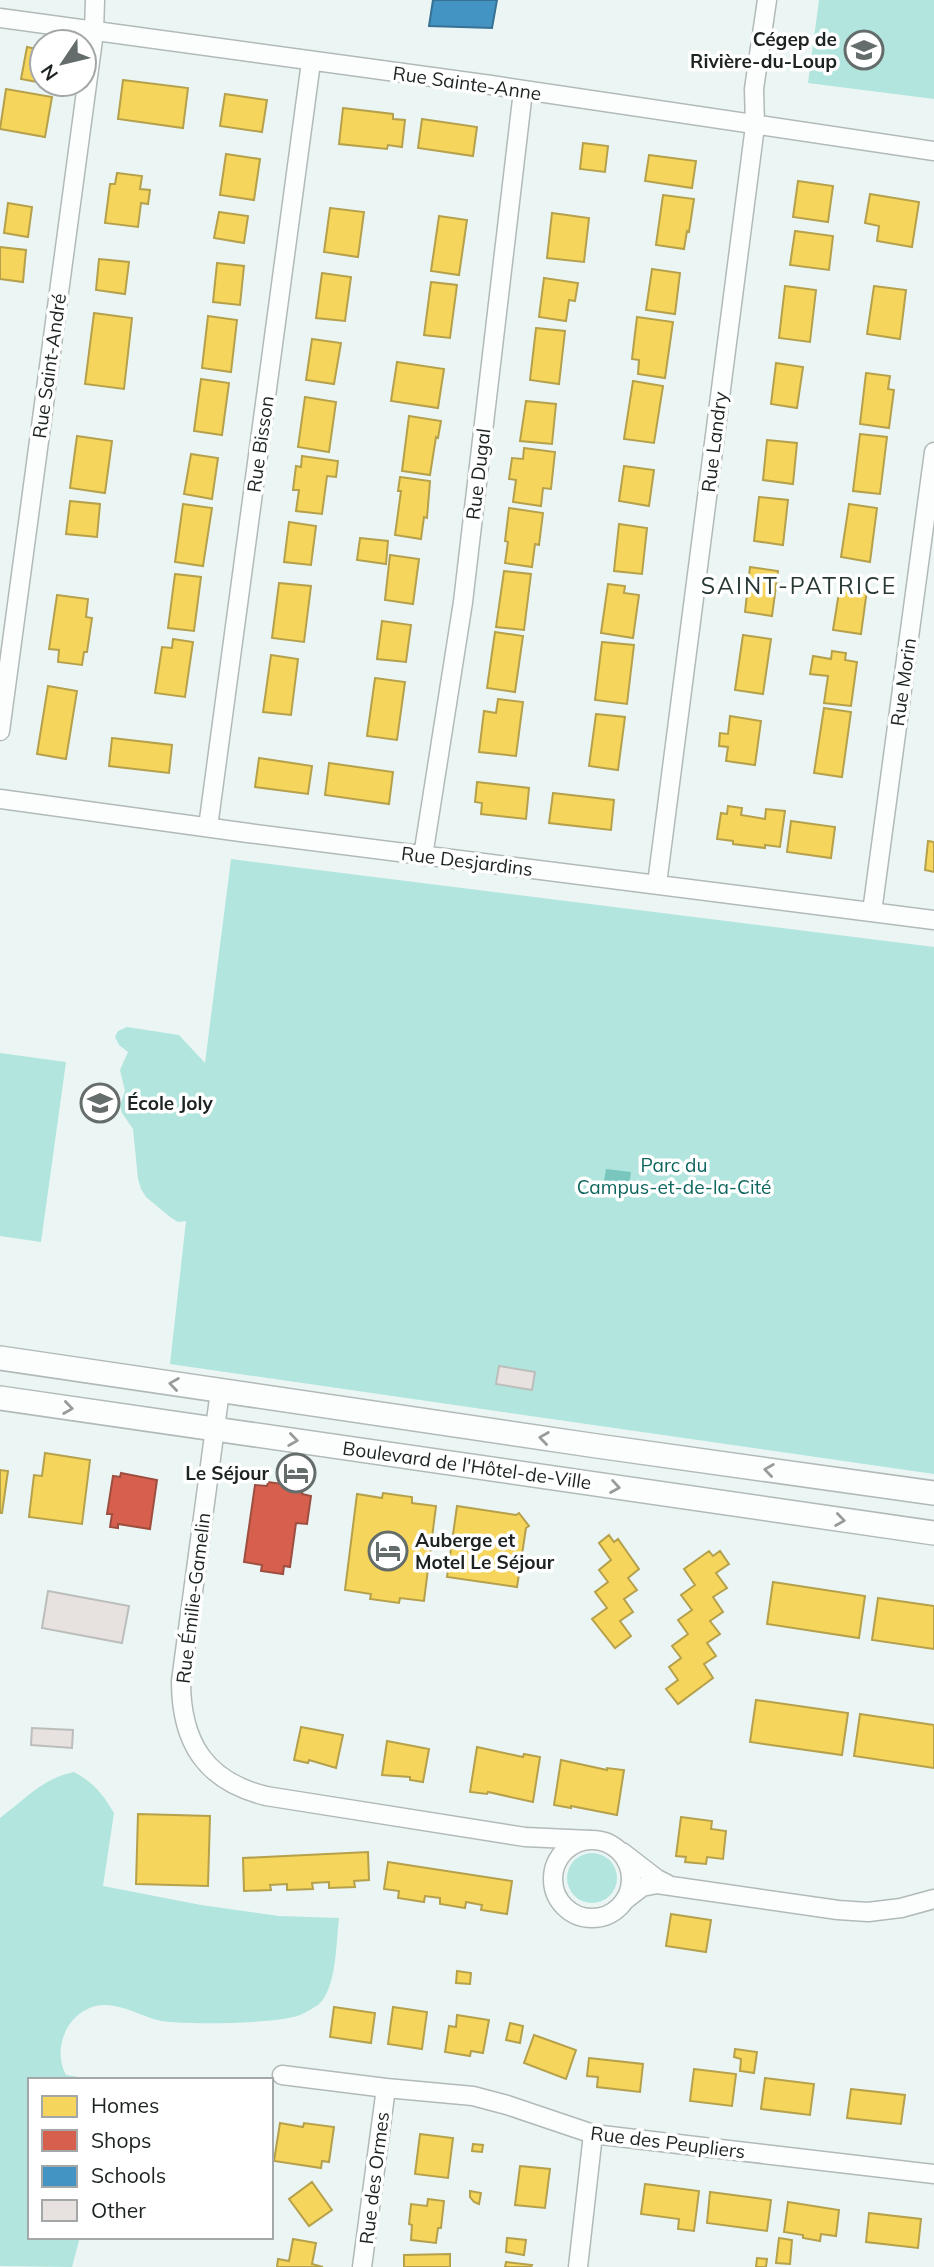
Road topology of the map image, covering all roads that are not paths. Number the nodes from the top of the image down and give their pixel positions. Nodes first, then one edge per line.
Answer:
1 (95, 0) edge
2 (766, 0) edge
3 (0, 18) edge
4 (67, 28) edge
5 (94, 28) edge
6 (98, 33) edge
7 (312, 62) junction
8 (523, 90) junction
9 (85, 98) edge
10 (755, 126) junction
11 (934, 151) edge
12 (934, 452) edge
13 (0, 731) edge
14 (0, 799) edge
15 (208, 827) junction
16 (423, 856) junction
17 (657, 884) junction
18 (872, 912) junction
19 (934, 920) edge
20 (0, 1359) edge
21 (219, 1391) junction
22 (0, 1398) edge
23 (214, 1429) junction
24 (934, 1493) edge
25 (934, 1534) edge
26 (525, 1837) junction
27 (591, 1840) junction
28 (615, 1847) junction
29 (553, 1883) junction
30 (677, 1888) junction
31 (934, 1899) edge
32 (624, 1901) junction
33 (282, 2075) dead end
34 (386, 2088) junction
35 (593, 2134) junction
36 (934, 2174) edge
37 (362, 2267) edge
38 (578, 2267) edge

1 - 5 street, Rue Saint-André
2 - 10 street, Rue Landry
3 - 4 street, Rue Sainte-Anne
6 - 7 street, Rue Sainte-Anne
7 - 8 street, Rue Sainte-Anne
7 - 15 street, Rue Bisson
8 - 10 street, Rue Sainte-Anne
8 - 16 street, Rue Dugal
9 - 13 street, Rue Saint-André
10 - 11 street, Rue Sainte-Anne
10 - 17 street, Rue Landry
12 - 18 street, Rue Morin
14 - 15 street, Rue Desjardins
15 - 16 street, Rue Desjardins
16 - 17 street, Rue Desjardins
17 - 18 street, Rue Desjardins
18 - 19 street, Rue Desjardins
21 -> 20 main road, Boulevard de l'Hôtel-de-Ville
21 - 23 street, Rue Émilie-Gamelin
24 -> 21 main road, Boulevard de l'Hôtel-de-Ville
22 -> 23 main road, Boulevard de l'Hôtel-de-Ville
23 -> 25 main road, Boulevard de l'Hôtel-de-Ville
23 - 26 street, Rue Émilie-Gamelin
26 - 27 street, Rue Émilie-Gamelin
26 - 29 street
27 - 28 street, Rue Émilie-Gamelin
27 - 29 street
28 - 30 street, Rue Émilie-Gamelin
28 - 32 street
29 - 32 street
30 - 31 street
30 - 32 street
33 - 34 street, Rue des Peupliers
34 - 35 street, Rue des Peupliers
34 - 37 street, Rue des Ormes
35 - 36 street, Rue des Peupliers
35 - 38 street

